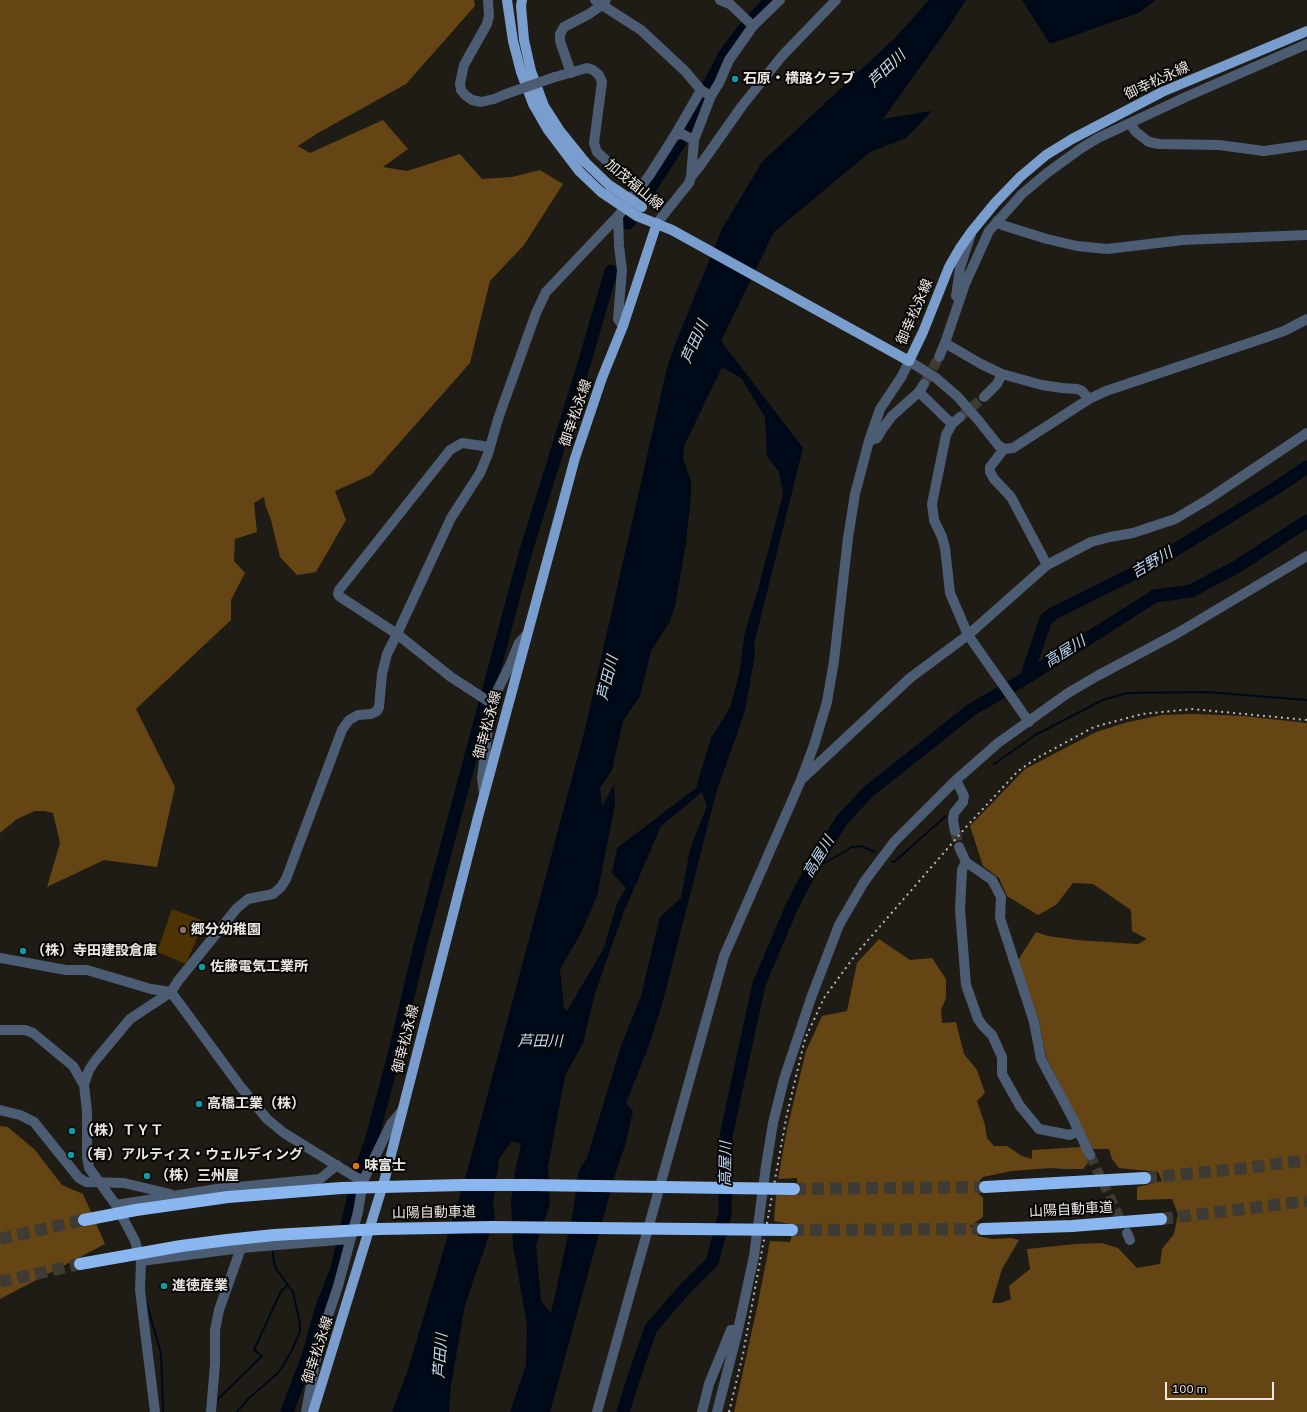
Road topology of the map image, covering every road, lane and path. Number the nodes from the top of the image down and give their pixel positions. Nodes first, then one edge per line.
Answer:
1 (488, 0) edge
2 (507, 0) edge
3 (522, 0) edge
4 (780, 0) edge
5 (836, 0) edge
6 (727, 1) edge
7 (601, 2) edge
8 (750, 24) junction
9 (1307, 31) edge
10 (1307, 44) edge
11 (571, 73) junction
12 (702, 90) junction
13 (711, 96) junction
14 (1128, 125) junction
15 (675, 135) junction
16 (1072, 139) junction
17 (694, 140) junction
18 (1307, 145) edge
19 (691, 177) junction
20 (642, 185) junction
21 (640, 212) junction
22 (618, 216) junction
23 (997, 221) junction
24 (657, 224) junction
25 (972, 231) junction
26 (1307, 235) edge
27 (957, 308) junction
28 (1307, 319) edge
29 (623, 326) junction
30 (945, 343) junction
31 (939, 357) tunnel mouth
32 (909, 361) junction
33 (1002, 374) junction
34 (984, 397) tunnel mouth
35 (1089, 399) junction
36 (1307, 433) edge
37 (869, 441) junction
38 (490, 447) junction
39 (1004, 448) junction
40 (1305, 558) edge
41 (1047, 565) junction
42 (397, 634) junction
43 (527, 634) junction
44 (969, 637) junction
45 (488, 701) junction
46 (1029, 722) junction
47 (801, 780) junction
48 (956, 780) junction
49 (484, 796) junction
50 (955, 831) tunnel mouth
51 (959, 847) tunnel mouth
52 (966, 862) junction
53 (0, 958) edge
54 (171, 992) junction
55 (0, 1030) edge
56 (84, 1085) junction
57 (0, 1110) edge
58 (401, 1112) junction
59 (1079, 1132) junction
60 (1090, 1155) tunnel mouth
61 (337, 1165) junction
62 (1146, 1178) tunnel mouth
63 (363, 1181) junction
64 (99, 1182) junction
65 (985, 1187) tunnel mouth
66 (794, 1189) tunnel mouth
67 (172, 1195) junction
68 (116, 1205) junction
69 (1160, 1219) tunnel mouth
70 (84, 1220) tunnel mouth
71 (983, 1229) tunnel mouth
72 (792, 1230) tunnel mouth
73 (345, 1239) junction
74 (241, 1248) junction
75 (141, 1261) junction
76 (80, 1264) tunnel mouth
77 (738, 1330) junction
78 (154, 1412) edge
79 (211, 1412) edge
80 (306, 1412) edge
81 (313, 1412) edge
82 (597, 1412) edge
83 (702, 1412) edge
84 (718, 1412) edge

1 - 11 street, bridge
2 - 21 main road, 加茂福山線, bridge
3 - 21 main road, 加茂福山線, bridge
4 - 8 street
5 - 19 street
6 - 8 street
7 - 11 street
7 - 12 street
8 - 13 street
9 - 16 main road, 御幸松永線
10 - 14 street
11 - 20 street
12 - 13 street
12 - 15 street
13 - 17 street
14 - 16 street
14 - 18 street
14 - 23 street
15 - 17 street
15 - 20 street
16 - 25 main road, 御幸松永線
17 - 19 street
19 - 24 street
20 - 22 street
21 - 24 main road, 加茂福山線
22 - 29 street
22 - 38 street
23 - 26 street
23 - 27 street
24 - 29 main road, 御幸松永線
24 - 32 main road, 御幸松永線
25 - 27 street
25 - 32 main road, 御幸松永線
27 - 30 street
28 - 35 street
29 - 43 main road, 御幸松永線
30 - 31 street
30 - 33 street
32 - 37 street
32 - 39 street
33 - 34 street
33 - 35 street
35 - 39 street
36 - 41 street
37 - 44 street
37 - 47 street
38 - 42 street
38 - 42 street
39 - 41 street
40 - 46 street
41 - 44 street
42 - 45 street
42 - 54 street
43 - 45 street
43 - 49 main road, 御幸松永線
44 - 46 street
44 - 47 street
45 - 49 street
46 - 48 street
47 - 82 street
48 - 50 street
48 - 77 street
49 - 58 main road, 御幸松永線
51 - 52 street
52 - 59 street
52 - 59 street
53 - 54 street
54 - 56 street
54 - 61 street
55 - 56 street
56 - 64 street
57 - 64 street
58 - 63 street
58 - 81 main road, 御幸松永線
59 - 60 street
61 - 63 street
61 - 67 street
62 - 65 highway, 山陽自動車道
63 - 73 street
64 - 67 street
64 - 68 street
66 - 70 highway, 山陽自動車道, bridge
67 - 68 street
68 - 75 street
69 - 71 highway, 山陽自動車道
72 - 76 highway, 山陽自動車道, bridge
73 - 74 street
73 - 80 street
74 - 75 street
74 - 79 street
75 - 78 street
77 - 83 street
77 - 84 street

